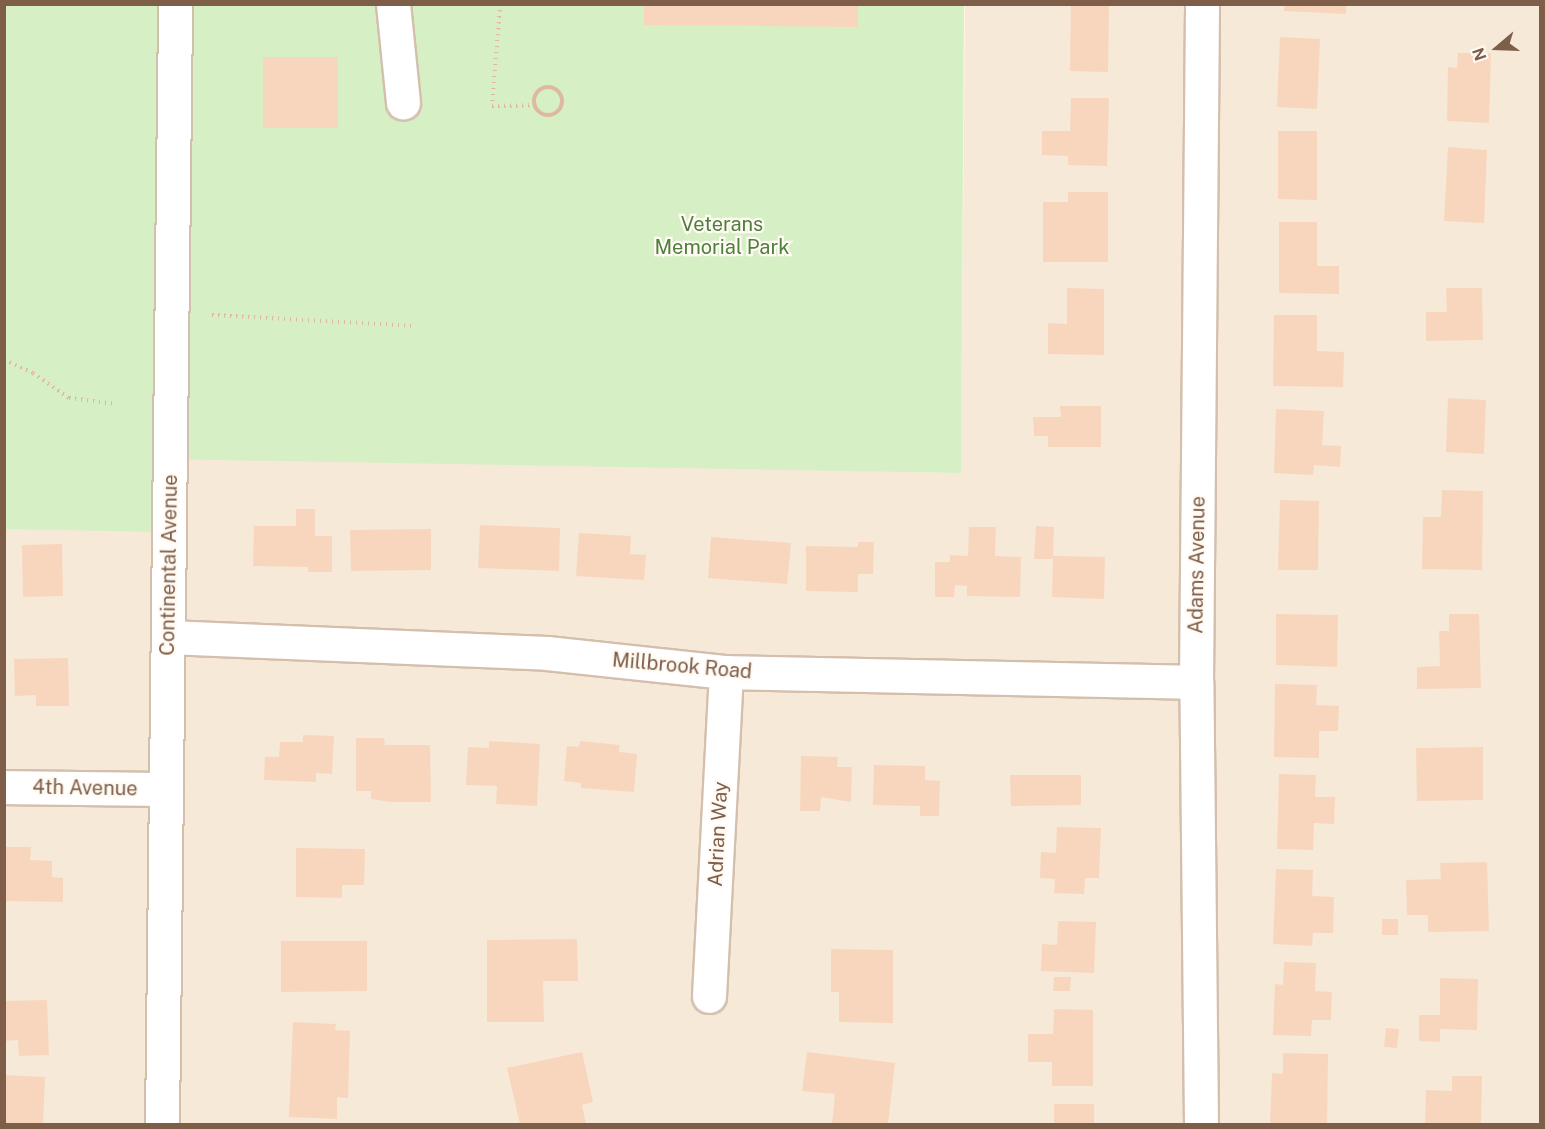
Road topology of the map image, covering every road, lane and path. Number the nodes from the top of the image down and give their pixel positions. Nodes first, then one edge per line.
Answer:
1 (175, 4) edge
2 (393, 4) edge
3 (500, 4) edge
4 (1202, 4) edge
5 (403, 102) dead end
6 (535, 105) junction
7 (212, 315) dead end
8 (413, 326) dead end
9 (4, 360) edge
10 (117, 405) dead end
11 (168, 637) junction
12 (726, 672) junction
13 (1196, 682) junction
14 (4, 788) edge
15 (166, 789) junction
16 (709, 996) dead end
17 (162, 1125) edge
18 (1201, 1125) edge

1 - 11 street, Continental Avenue
2 - 5 street
3 - 6 path
4 - 13 street, Adams Avenue
6 - 6 path
7 - 8 path
9 - 10 path
11 - 12 street, Millbrook Road
11 - 15 street, Continental Avenue
12 - 13 street, Millbrook Road
12 - 16 street, Adrian Way
13 - 18 street, Adams Avenue
14 - 15 street, 4th Avenue
15 - 17 street, Continental Avenue

